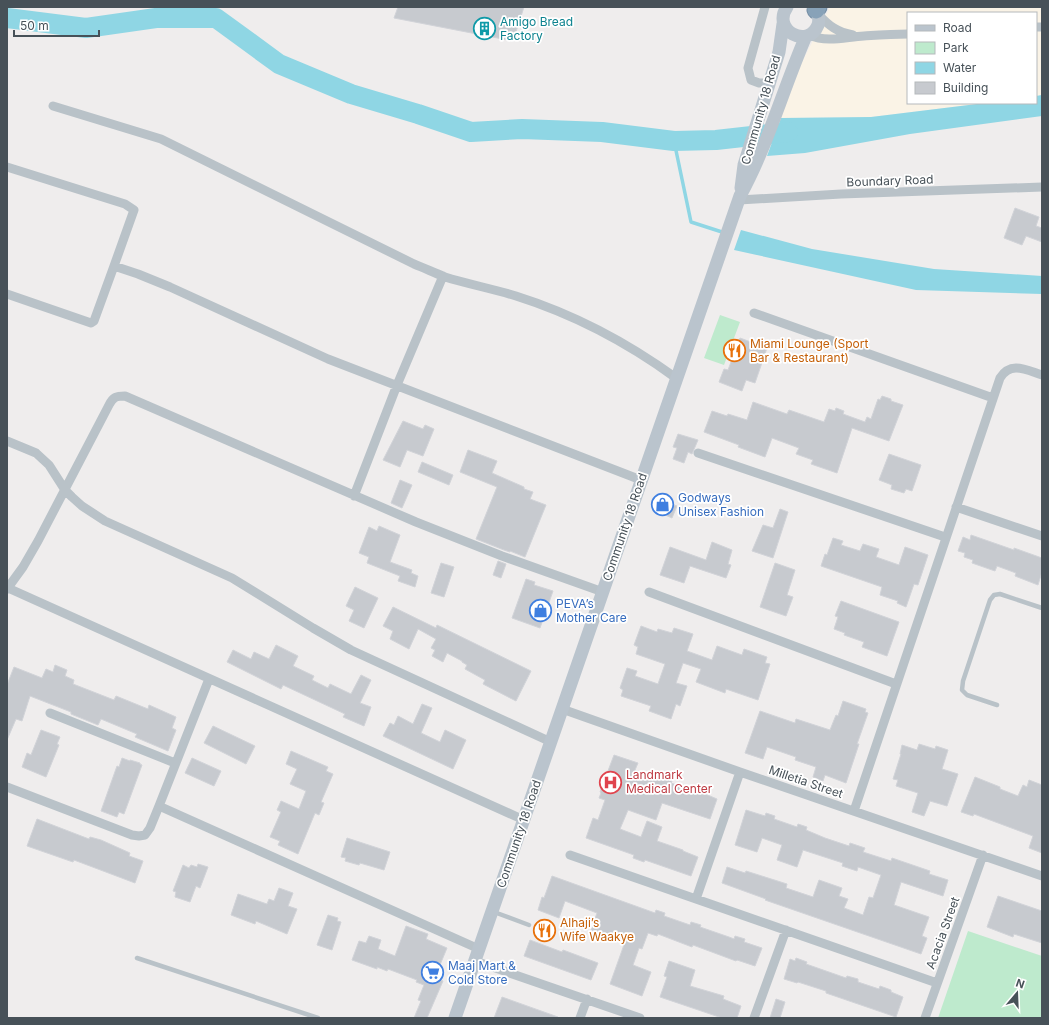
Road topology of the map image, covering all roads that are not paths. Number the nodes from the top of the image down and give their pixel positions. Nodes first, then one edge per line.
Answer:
1 (765, 7) edge
2 (787, 7) edge
3 (817, 9) edge
4 (783, 24) junction
5 (907, 34) edge
6 (808, 35) junction
7 (863, 36) junction
8 (768, 88) junction
9 (53, 106) dead end
10 (7, 167) edge
11 (749, 168) junction
12 (1042, 187) edge
13 (740, 198) junction
14 (114, 266) junction
15 (444, 276) junction
16 (7, 294) edge
17 (754, 313) dead end
18 (1042, 375) edge
19 (676, 378) junction
20 (397, 385) junction
21 (993, 398) junction
22 (7, 441) edge
23 (698, 453) dead end
24 (641, 480) junction
25 (65, 490) junction
26 (354, 496) junction
27 (956, 508) junction
28 (1042, 536) edge
29 (946, 537) junction
30 (7, 588) edge
31 (603, 592) junction
32 (649, 592) dead end
33 (1042, 608) edge
34 (209, 678) junction
35 (896, 684) junction
36 (997, 705) dead end
37 (562, 709) junction
38 (50, 713) dead end
39 (550, 742) junction
40 (175, 763) junction
41 (740, 772) junction
42 (7, 787) edge
43 (159, 806) junction
44 (854, 811) junction
45 (524, 820) junction
46 (570, 855) dead end
47 (983, 855) junction
48 (1042, 876) edge
49 (696, 899) junction
50 (492, 911) junction
51 (529, 925) dead end
52 (786, 930) junction
53 (477, 955) junction
54 (137, 958) dead end
55 (937, 983) junction
56 (586, 999) junction
57 (318, 1018) edge
58 (455, 1018) edge
59 (580, 1018) edge
60 (640, 1018) edge
61 (754, 1018) edge
62 (925, 1018) edge

1 - 8 street
2 - 4 main road, Community 18 Road
3 - 6 main road, Community 18 Road
3 - 7 street
4 - 6 main road
4 - 8 main road, Community 18 Road
5 - 7 street
6 - 7 street
6 - 11 main road, Community 18 Road
8 - 11 main road, Community 18 Road
9 - 15 street
10 - 14 street
11 - 13 main road, Community 18 Road
12 - 13 street, Boundary Road
13 - 19 main road, Community 18 Road
14 - 16 street
14 - 20 street
15 - 19 street
15 - 20 street
17 - 21 street
18 - 21 street
19 - 24 main road, Community 18 Road
20 - 24 street
20 - 26 street
21 - 27 street
22 - 25 street
23 - 29 street
24 - 31 main road, Community 18 Road
25 - 26 street
25 - 30 street
25 - 39 street
26 - 31 street
27 - 28 street
27 - 29 street
29 - 35 street
30 - 34 street
31 - 37 main road, Community 18 Road
32 - 35 street
33 - 36 lane
34 - 40 street
34 - 45 street
35 - 44 street
37 - 39 main road, Community 18 Road
37 - 41 street, Milletia Street
38 - 40 street
39 - 45 main road, Community 18 Road
40 - 43 street
41 - 44 street, Milletia Street
41 - 49 street
42 - 43 street
43 - 53 street
44 - 47 street, Milletia Street
45 - 50 main road, Community 18 Road
46 - 49 street
47 - 48 street, Milletia Street
47 - 55 street, Acacia Street
49 - 52 street
50 - 51 lane
50 - 53 main road, Community 18 Road
52 - 55 street
52 - 61 street
53 - 56 street
53 - 58 main road, Community 18 Road
54 - 57 lane
55 - 62 street, Acacia Street
56 - 59 street
56 - 60 street

